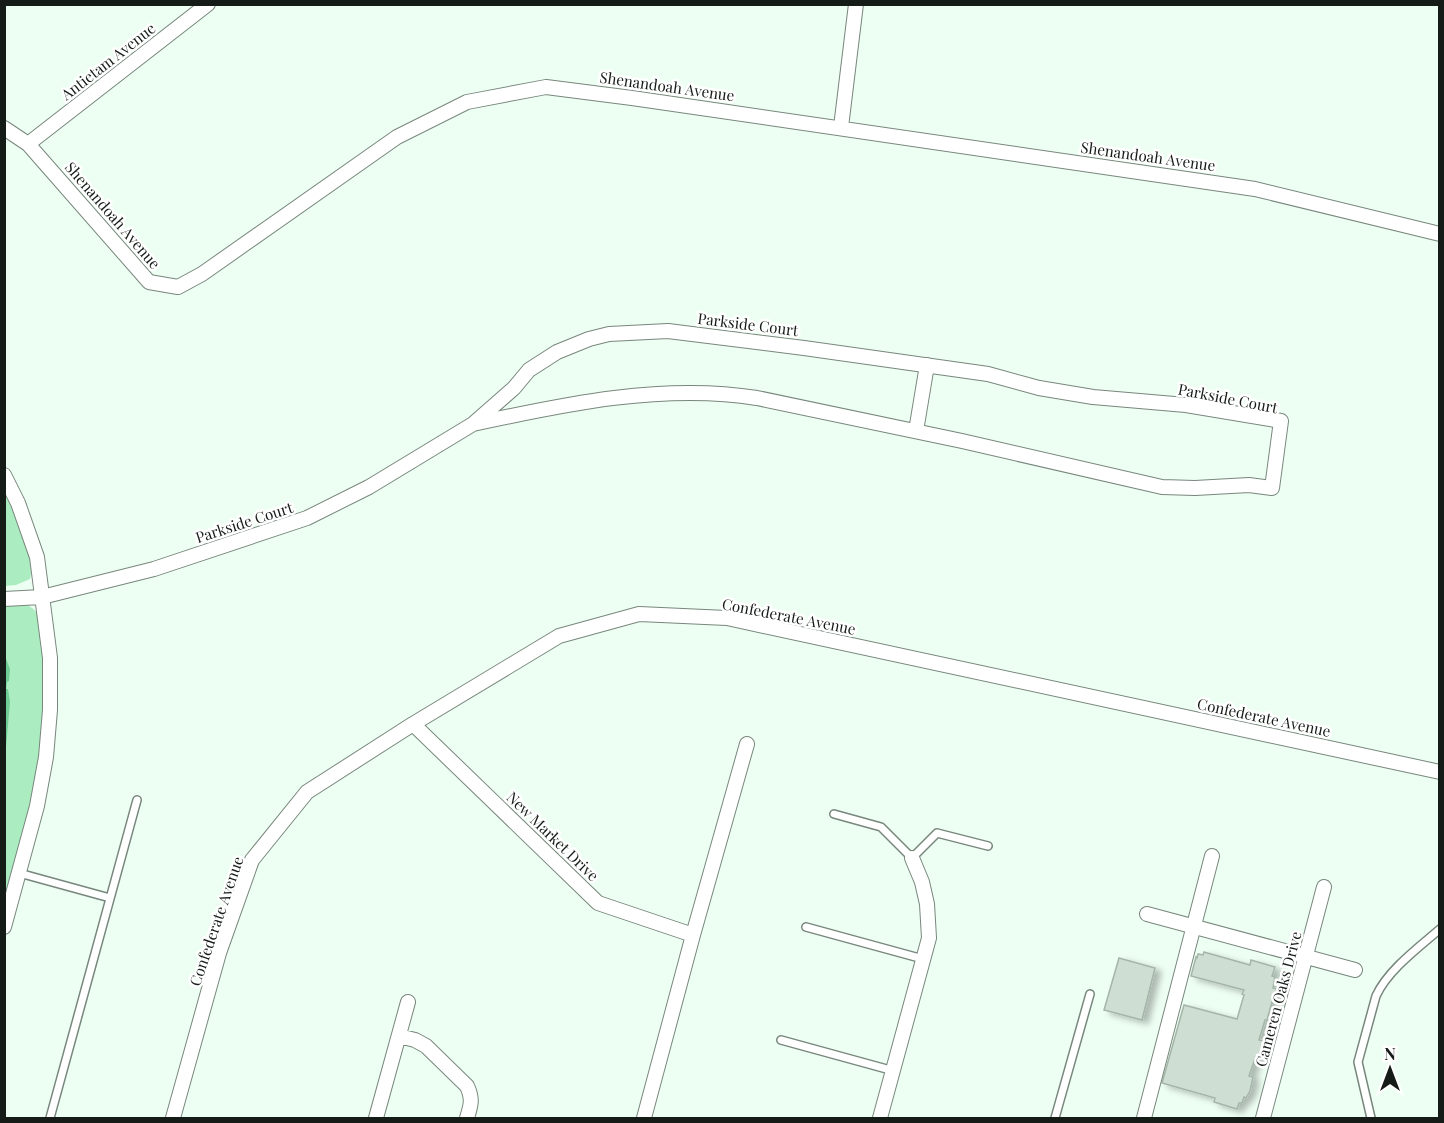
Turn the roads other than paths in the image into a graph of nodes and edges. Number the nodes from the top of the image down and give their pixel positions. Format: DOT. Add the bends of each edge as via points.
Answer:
graph roads {
  1 [pos="208,4"];
  2 [pos="856,4"];
  3 [pos="4,128"];
  4 [pos="841,128"];
  5 [pos="28,144"];
  6 [pos="1440,234"];
  7 [pos="927,365"];
  8 [pos="473,424"];
  9 [pos="916,431"];
  10 [pos="4,474"];
  11 [pos="42,597"];
  12 [pos="4,599"];
  13 [pos="412,724"];
  14 [pos="747,744"];
  15 [pos="1440,772"];
  16 [pos="137,800"];
  17 [pos="834,814"];
  18 [pos="988,846"];
  19 [pos="1212,856"];
  20 [pos="912,858"];
  21 [pos="19,873"];
  22 [pos="1324,887"];
  23 [pos="110,898"];
  24 [pos="1147,914"];
  25 [pos="1194,926"];
  26 [pos="4,927"];
  27 [pos="806,927"];
  28 [pos="1440,929"];
  29 [pos="693,935"];
  30 [pos="1306,957"];
  31 [pos="923,959"];
  32 [pos="1355,970"];
  33 [pos="1090,994"];
  34 [pos="408,1002"];
  35 [pos="399,1036"];
  36 [pos="781,1040"];
  37 [pos="894,1071"];
  38 [pos="50,1119"];
  39 [pos="173,1119"];
  40 [pos="376,1119"];
  41 [pos="467,1119"];
  42 [pos="644,1119"];
  43 [pos="880,1119"];
  44 [pos="1055,1119"];
  45 [pos="1144,1119"];
  46 [pos="1263,1119"];
  47 [pos="1371,1119"];
  1 -- 5 [label="street, Antietam Avenue"];
  2 -- 4 [label="street"];
  3 -- 5 [label="street, Shenandoah Avenue"];
  4 -- 5 [label="street, Shenandoah Avenue" via="546,87 468,102 397,136 202,274 178,286 149,282"];
  4 -- 6 [label="street, Shenandoah Avenue" via="1256,189"];
  7 -- 8 [label="street, Parkside Court" via="668,331 609,334 557,352 529,370"];
  7 -- 9 [label="street"];
  7 -- 9 [label="street, Parkside Court" via="1093,397 1186,405 1281,421 1272,488 1249,484 1161,487"];
  8 -- 9 [label="street, Parkside Court" via="601,400 700,392 757,398"];
  8 -- 11 [label="street, Parkside Court" via="369,487 307,518 154,569"];
  10 -- 11 [label="street" via="37,557"];
  11 -- 12 [label="street, Parkside Court"];
  11 -- 21 [label="street" via="50,658 50,710 37,806"];
  13 -- 15 [label="street, Confederate Avenue" via="560,636 639,614 727,618"];
  13 -- 29 [label="street, New Market Drive" via="598,903"];
  13 -- 39 [label="street, Confederate Avenue" via="307,792 252,860 219,952"];
  14 -- 29 [label="street"];
  16 -- 23 [label="lane"];
  17 -- 20 [label="lane" via="881,827"];
  18 -- 20 [label="lane" via="937,833"];
  19 -- 25 [label="street"];
  20 -- 31 [label="street" via="927,904 929,939"];
  21 -- 23 [label="lane"];
  21 -- 26 [label="street"];
  22 -- 30 [label="street, Cameren Oaks Drive"];
  23 -- 38 [label="lane"];
  24 -- 25 [label="street"];
  25 -- 30 [label="street"];
  25 -- 45 [label="street"];
  27 -- 31 [label="lane"];
  28 -- 47 [label="lane" via="1389,975 1376,996 1358,1062"];
  29 -- 42 [label="street"];
  30 -- 32 [label="street"];
  30 -- 46 [label="street, Cameren Oaks Drive"];
  31 -- 37 [label="street"];
  33 -- 44 [label="lane"];
  34 -- 35 [label="street"];
  35 -- 40 [label="street"];
  35 -- 41 [label="street" via="426,1046 467,1086 472,1103"];
  36 -- 37 [label="lane"];
  37 -- 43 [label="street"];
}
